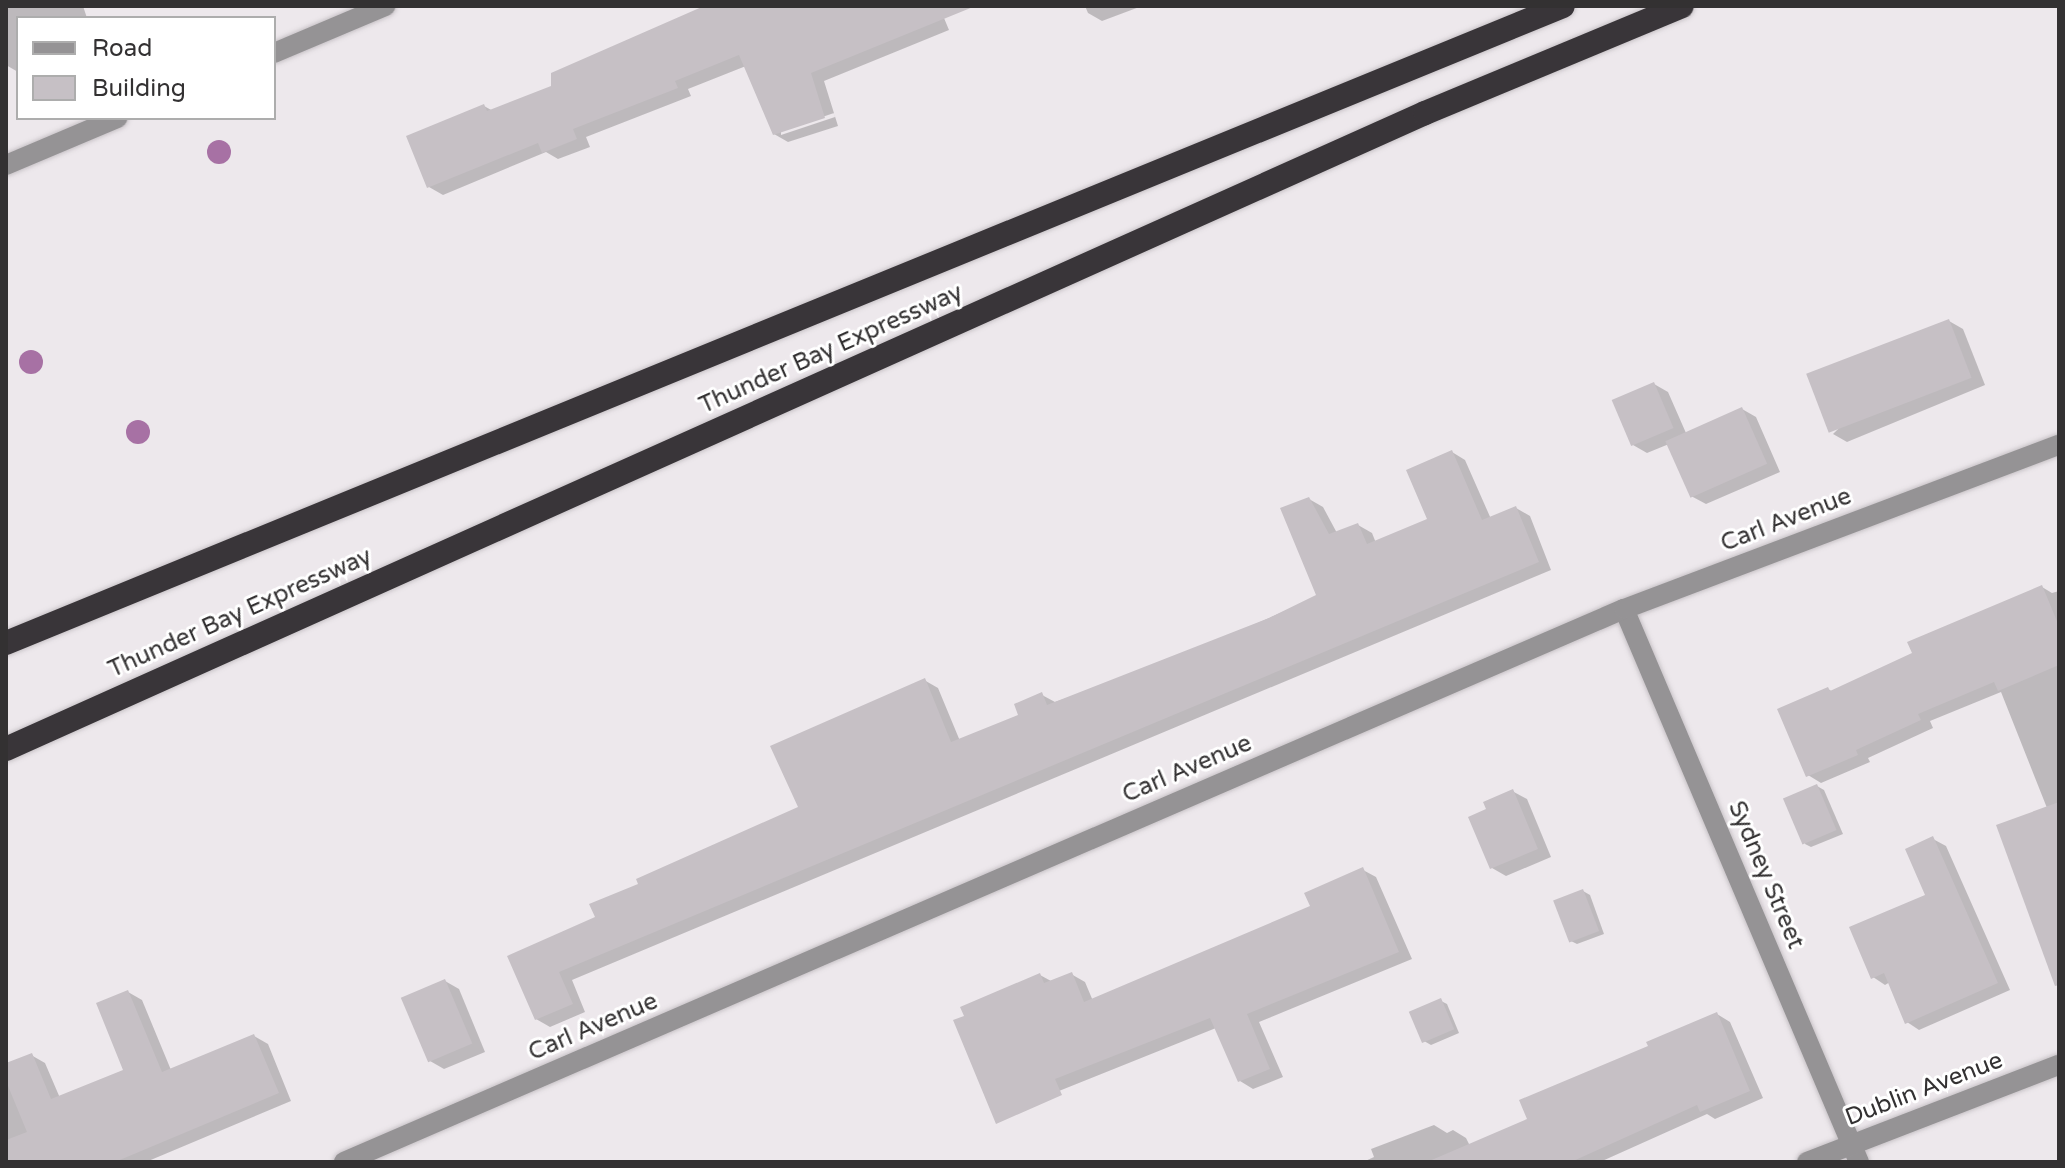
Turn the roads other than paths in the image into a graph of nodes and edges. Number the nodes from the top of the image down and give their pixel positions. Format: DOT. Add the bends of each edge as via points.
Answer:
graph roads {
  1 [pos="385,6"];
  2 [pos="1563,6"];
  3 [pos="1682,6"];
  4 [pos="276,52"];
  5 [pos="112,120"];
  6 [pos="6,165"];
  7 [pos="2059,445"];
  8 [pos="1624,609"];
  9 [pos="6,643"];
  10 [pos="6,749"];
  11 [pos="2059,1065"];
  12 [pos="1855,1153"];
  13 [pos="385,1154"];
  14 [pos="344,1162"];
  15 [pos="1807,1162"];
  1 -- 4 [label="street"];
  2 -- 9 [label="highway, Thunder Bay Expressway"];
  3 -- 10 [label="highway, Thunder Bay Expressway" via="1425,113"];
  5 -- 6 [label="street"];
  7 -- 8 [label="street, Carl Avenue"];
  8 -- 12 [label="street, Sydney Street"];
  8 -- 13 [label="street, Carl Avenue"];
  11 -- 12 [label="street, Dublin Avenue"];
  12 -- 15 [label="street, Dublin Avenue"];
  13 -- 14 [label="street, Carl Avenue"];
}
